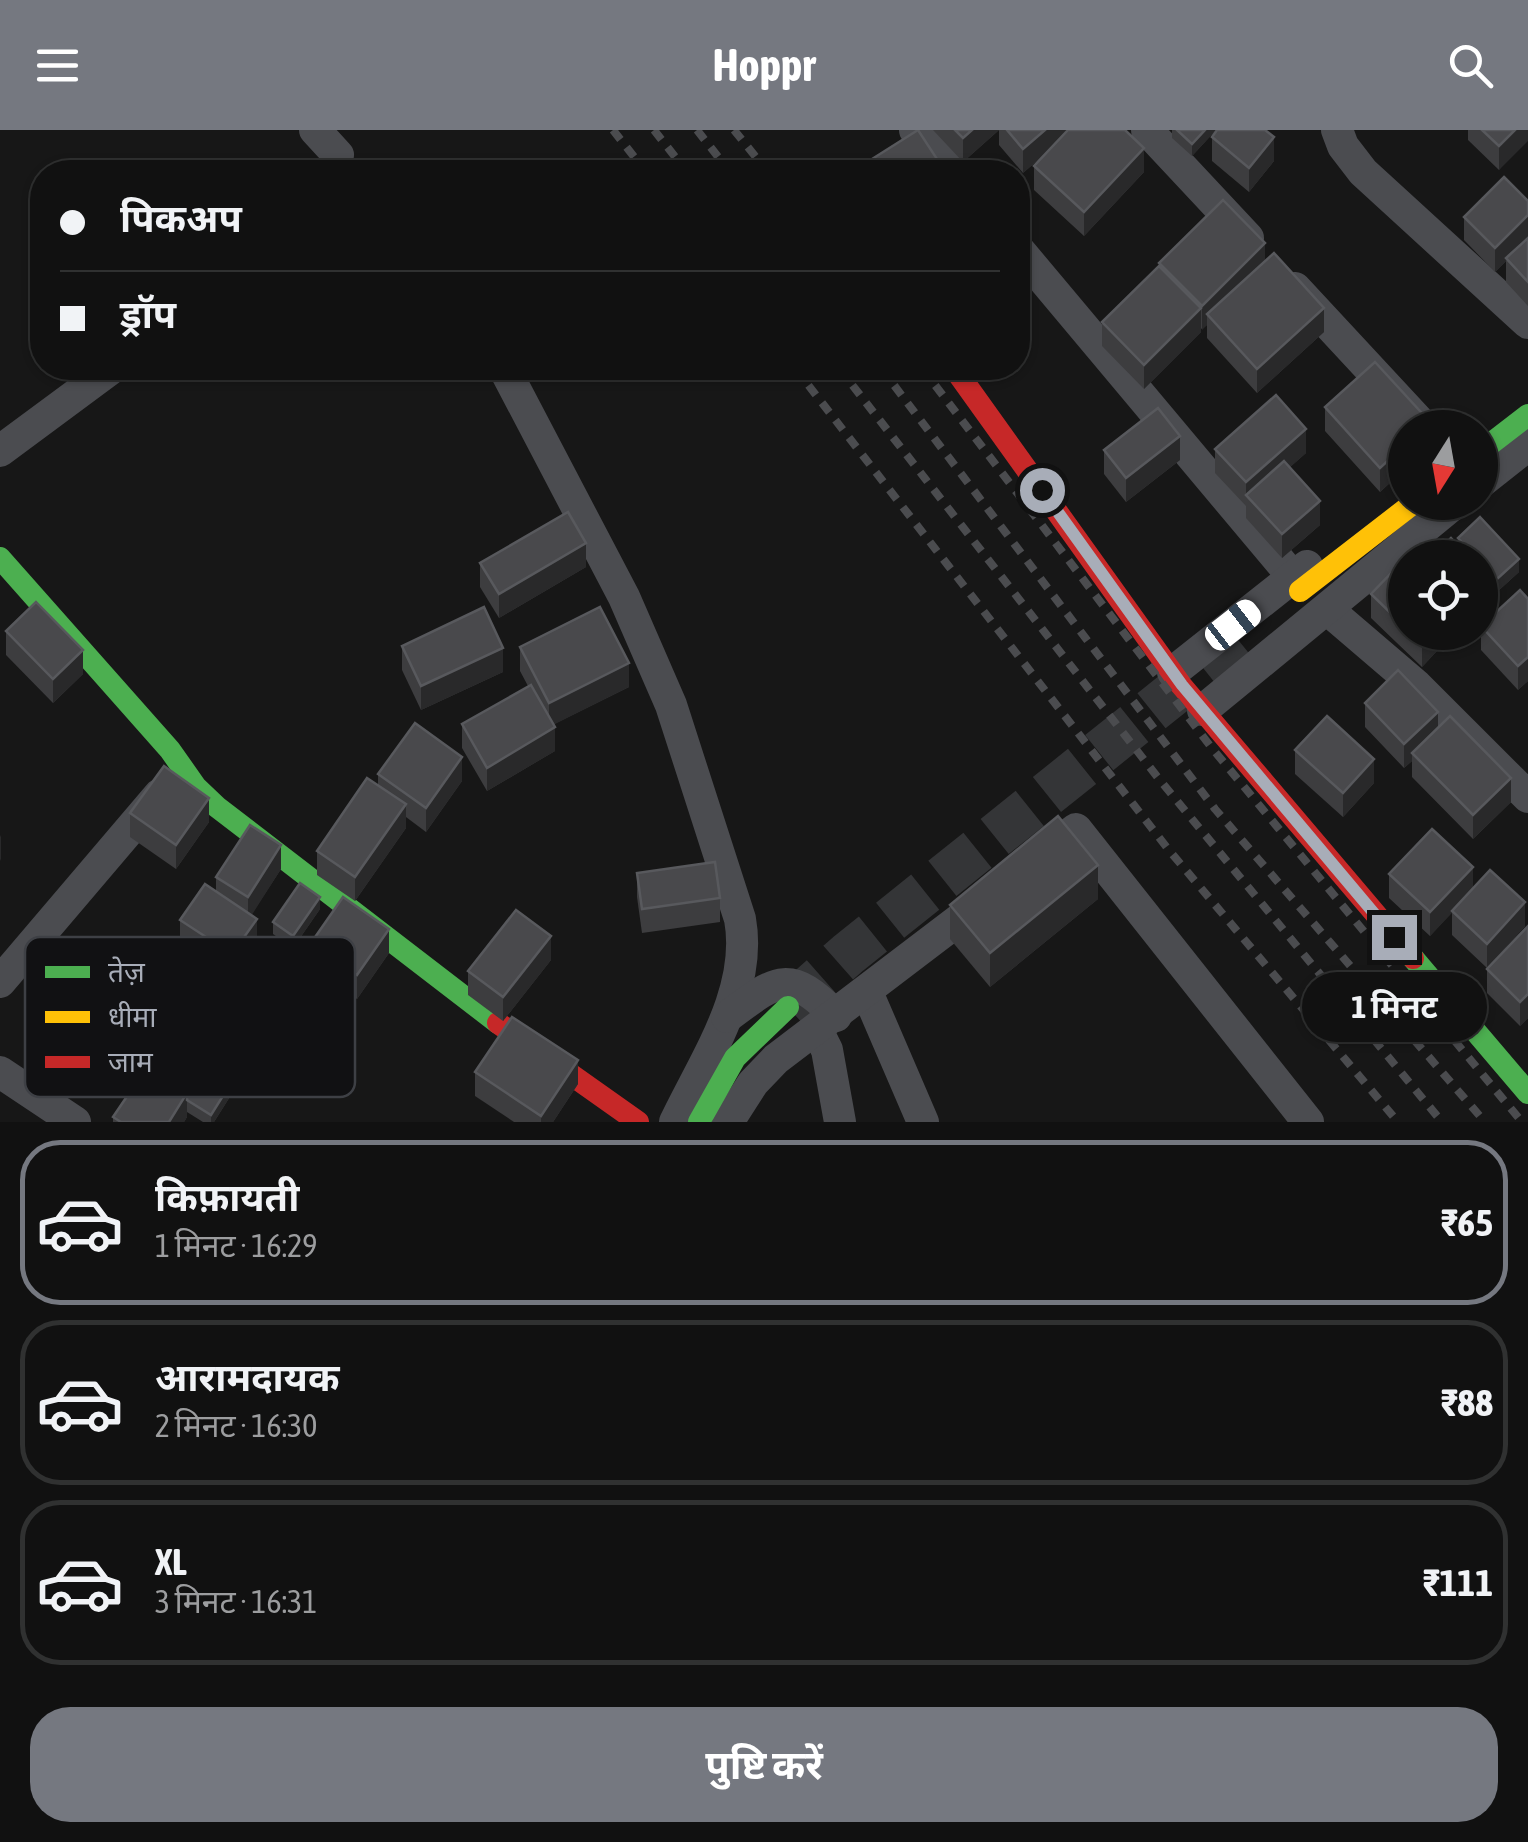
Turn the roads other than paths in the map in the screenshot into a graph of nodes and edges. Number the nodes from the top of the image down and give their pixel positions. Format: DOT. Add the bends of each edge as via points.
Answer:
graph roads {
  1 [pos="316,130"];
  2 [pos="915,130"];
  3 [pos="1147,130"];
  4 [pos="1337,130"];
  5 [pos="337,160"];
  6 [pos="941,160"];
  7 [pos="1030,263"];
  8 [pos="1528,323"];
  9 [pos="96,380"];
  10 [pos="510,380"];
  11 [pos="963,380"];
  12 [pos="1528,396"];
  13 [pos="1409,410"];
  14 [pos="1528,415"];
  15 [pos="1498,418"];
  16 [pos="1498,438"];
  17 [pos="1526,450"];
  18 [pos="0,451"];
  19 [pos="1498,471"];
  20 [pos="1388,507"];
  21 [pos="1394,520"];
  22 [pos="1427,520"];
  23 [pos="0,558"];
  24 [pos="11,593"];
  25 [pos="1307,593"];
  26 [pos="1173,672"];
  27 [pos="1203,710"];
  28 [pos="182,769"];
  29 [pos="1528,798"];
  30 [pos="38,937"];
  31 [pos="25,953"];
  32 [pos="0,982"];
  33 [pos="868,992"];
  34 [pos="788,1007"];
  35 [pos="726,1017"];
  36 [pos="826,1023"];
  37 [pos="0,1072"];
  38 [pos="25,1089"];
  39 [pos="1528,1093"];
  40 [pos="38,1097"];
  41 [pos="75,1122"];
  42 [pos="638,1122"];
  43 [pos="675,1122"];
  44 [pos="699,1122"];
  45 [pos="728,1122"];
  46 [pos="840,1122"];
  47 [pos="922,1122"];
  48 [pos="1308,1122"];
  1 -- 5 [label="street"];
  2 -- 6 [label="street"];
  3 -- 13 [label="street"];
  4 -- 8 [label="street" via="1363,172"];
  7 -- 25 [label="street"];
  9 -- 18 [label="street"];
  10 -- 35 [label="street" via="624,597 671,705 740,919 742,966"];
  11 -- 26 [label="street"];
  12 -- 15 [label="street"];
  14 -- 16 [label="street"];
  17 -- 19 [label="street"];
  20 -- 25 [label="street"];
  21 -- 25 [label="street"];
  22 -- 25 [label="street"];
  23 -- 24 [label="street"];
  24 -- 28 [label="street"];
  25 -- 26 [label="street"];
  25 -- 27 [label="street"];
  25 -- 29 [label="street" via="1417,686"];
  26 -- 27 [label="street"];
  27 -- 39 [label="street"];
  28 -- 30 [label="street"];
  28 -- 42 [label="street" via="250,835"];
  31 -- 32 [label="street"];
  33 -- 36 [label="street"];
  33 -- 47 [label="street"];
  33 -- 48 [label="street" via="1076,829"];
  34 -- 44 [label="street" via="731,1060"];
  35 -- 36 [label="street" via="760,992 796,984"];
  35 -- 43 [label="street"];
  36 -- 45 [label="street" via="764,1071"];
  36 -- 46 [label="street"];
  37 -- 38 [label="street"];
  40 -- 41 [label="street"];
}
